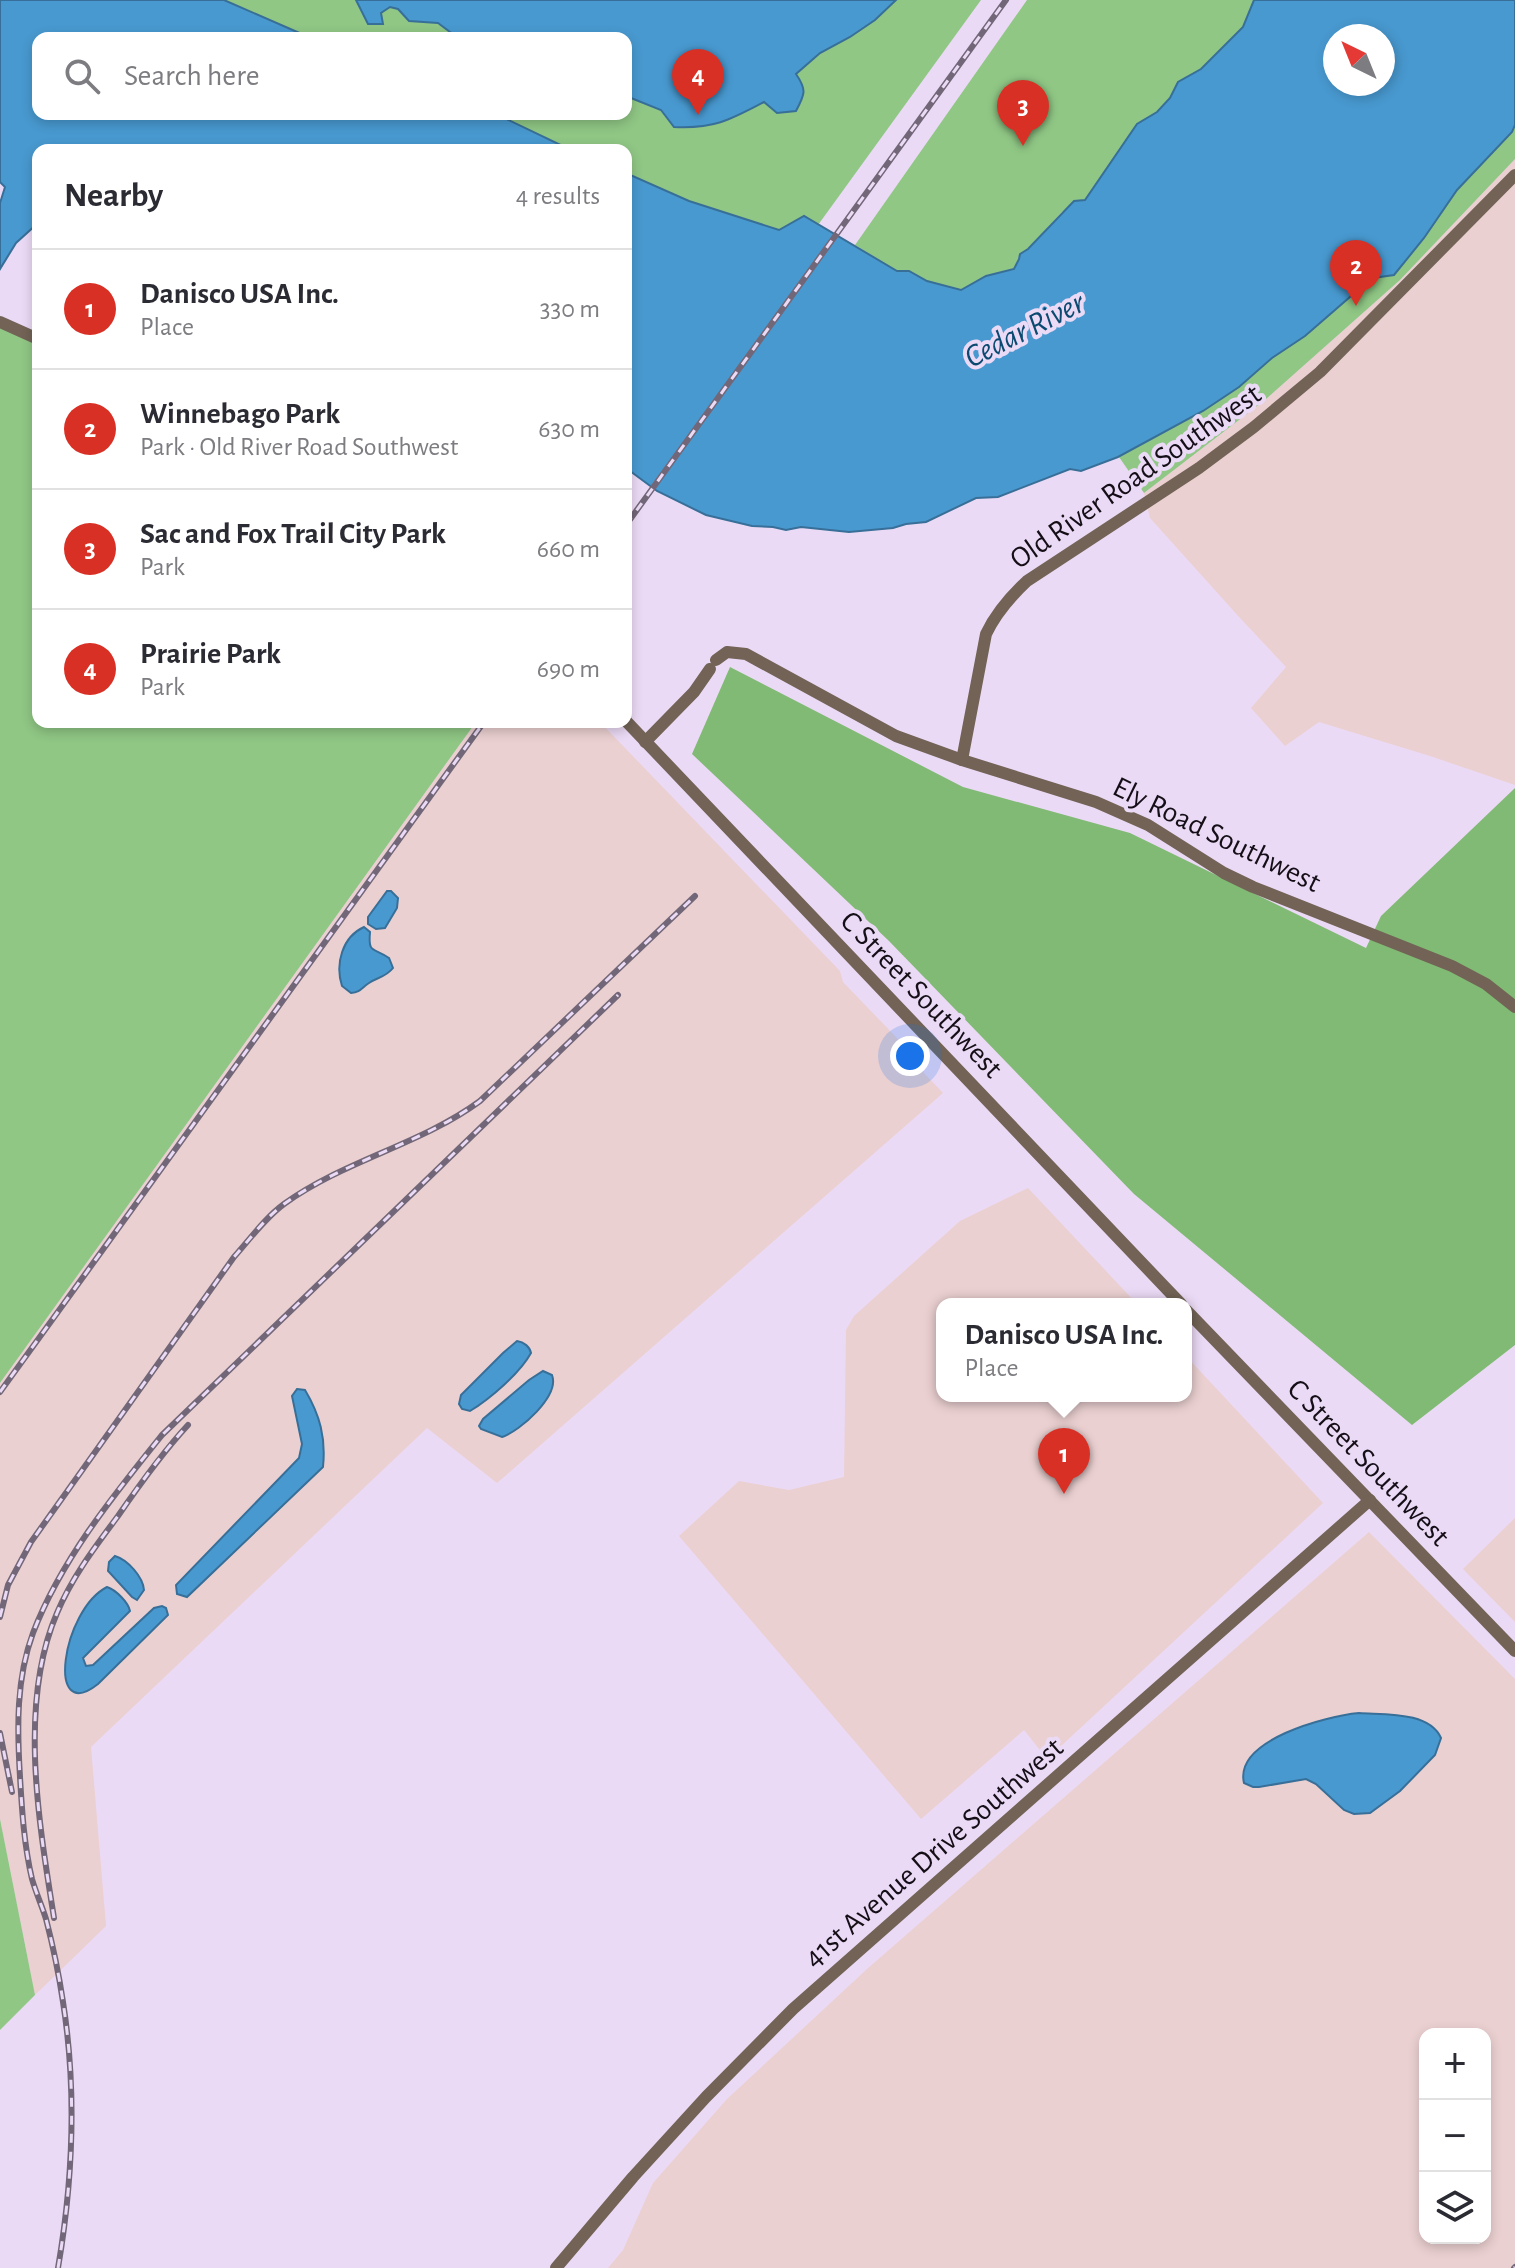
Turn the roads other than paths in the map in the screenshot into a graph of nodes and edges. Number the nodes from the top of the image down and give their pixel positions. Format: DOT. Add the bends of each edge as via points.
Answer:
graph roads {
  1 [pos="1515,175"];
  2 [pos="0,322"];
  3 [pos="32,336"];
  4 [pos="632,728"];
  5 [pos="645,742"];
  6 [pos="962,760"];
  7 [pos="1515,1007"];
  8 [pos="1175,1298"];
  9 [pos="1192,1316"];
  10 [pos="1370,1500"];
  11 [pos="1515,1651"];
  12 [pos="556,2268"];
  1 -- 6 [label="street, Old River Road Southwest" via="1320,372 1199,468 1027,581 1007,600 986,634"];
  2 -- 3 [label="street"];
  4 -- 5 [label="street, C Street Southwest"];
  5 -- 6 [label="street, Ely Road Southwest" via="727,652 746,654 896,736"];
  5 -- 8 [label="street, C Street Southwest"];
  6 -- 7 [label="street, Ely Road Southwest" via="1096,802 1148,825 1224,873 1452,966"];
  9 -- 10 [label="street, C Street Southwest"];
  10 -- 11 [label="street, C Street Southwest"];
  10 -- 12 [label="street, 41st Avenue Drive Southwest" via="793,2009 706,2097"];
}
